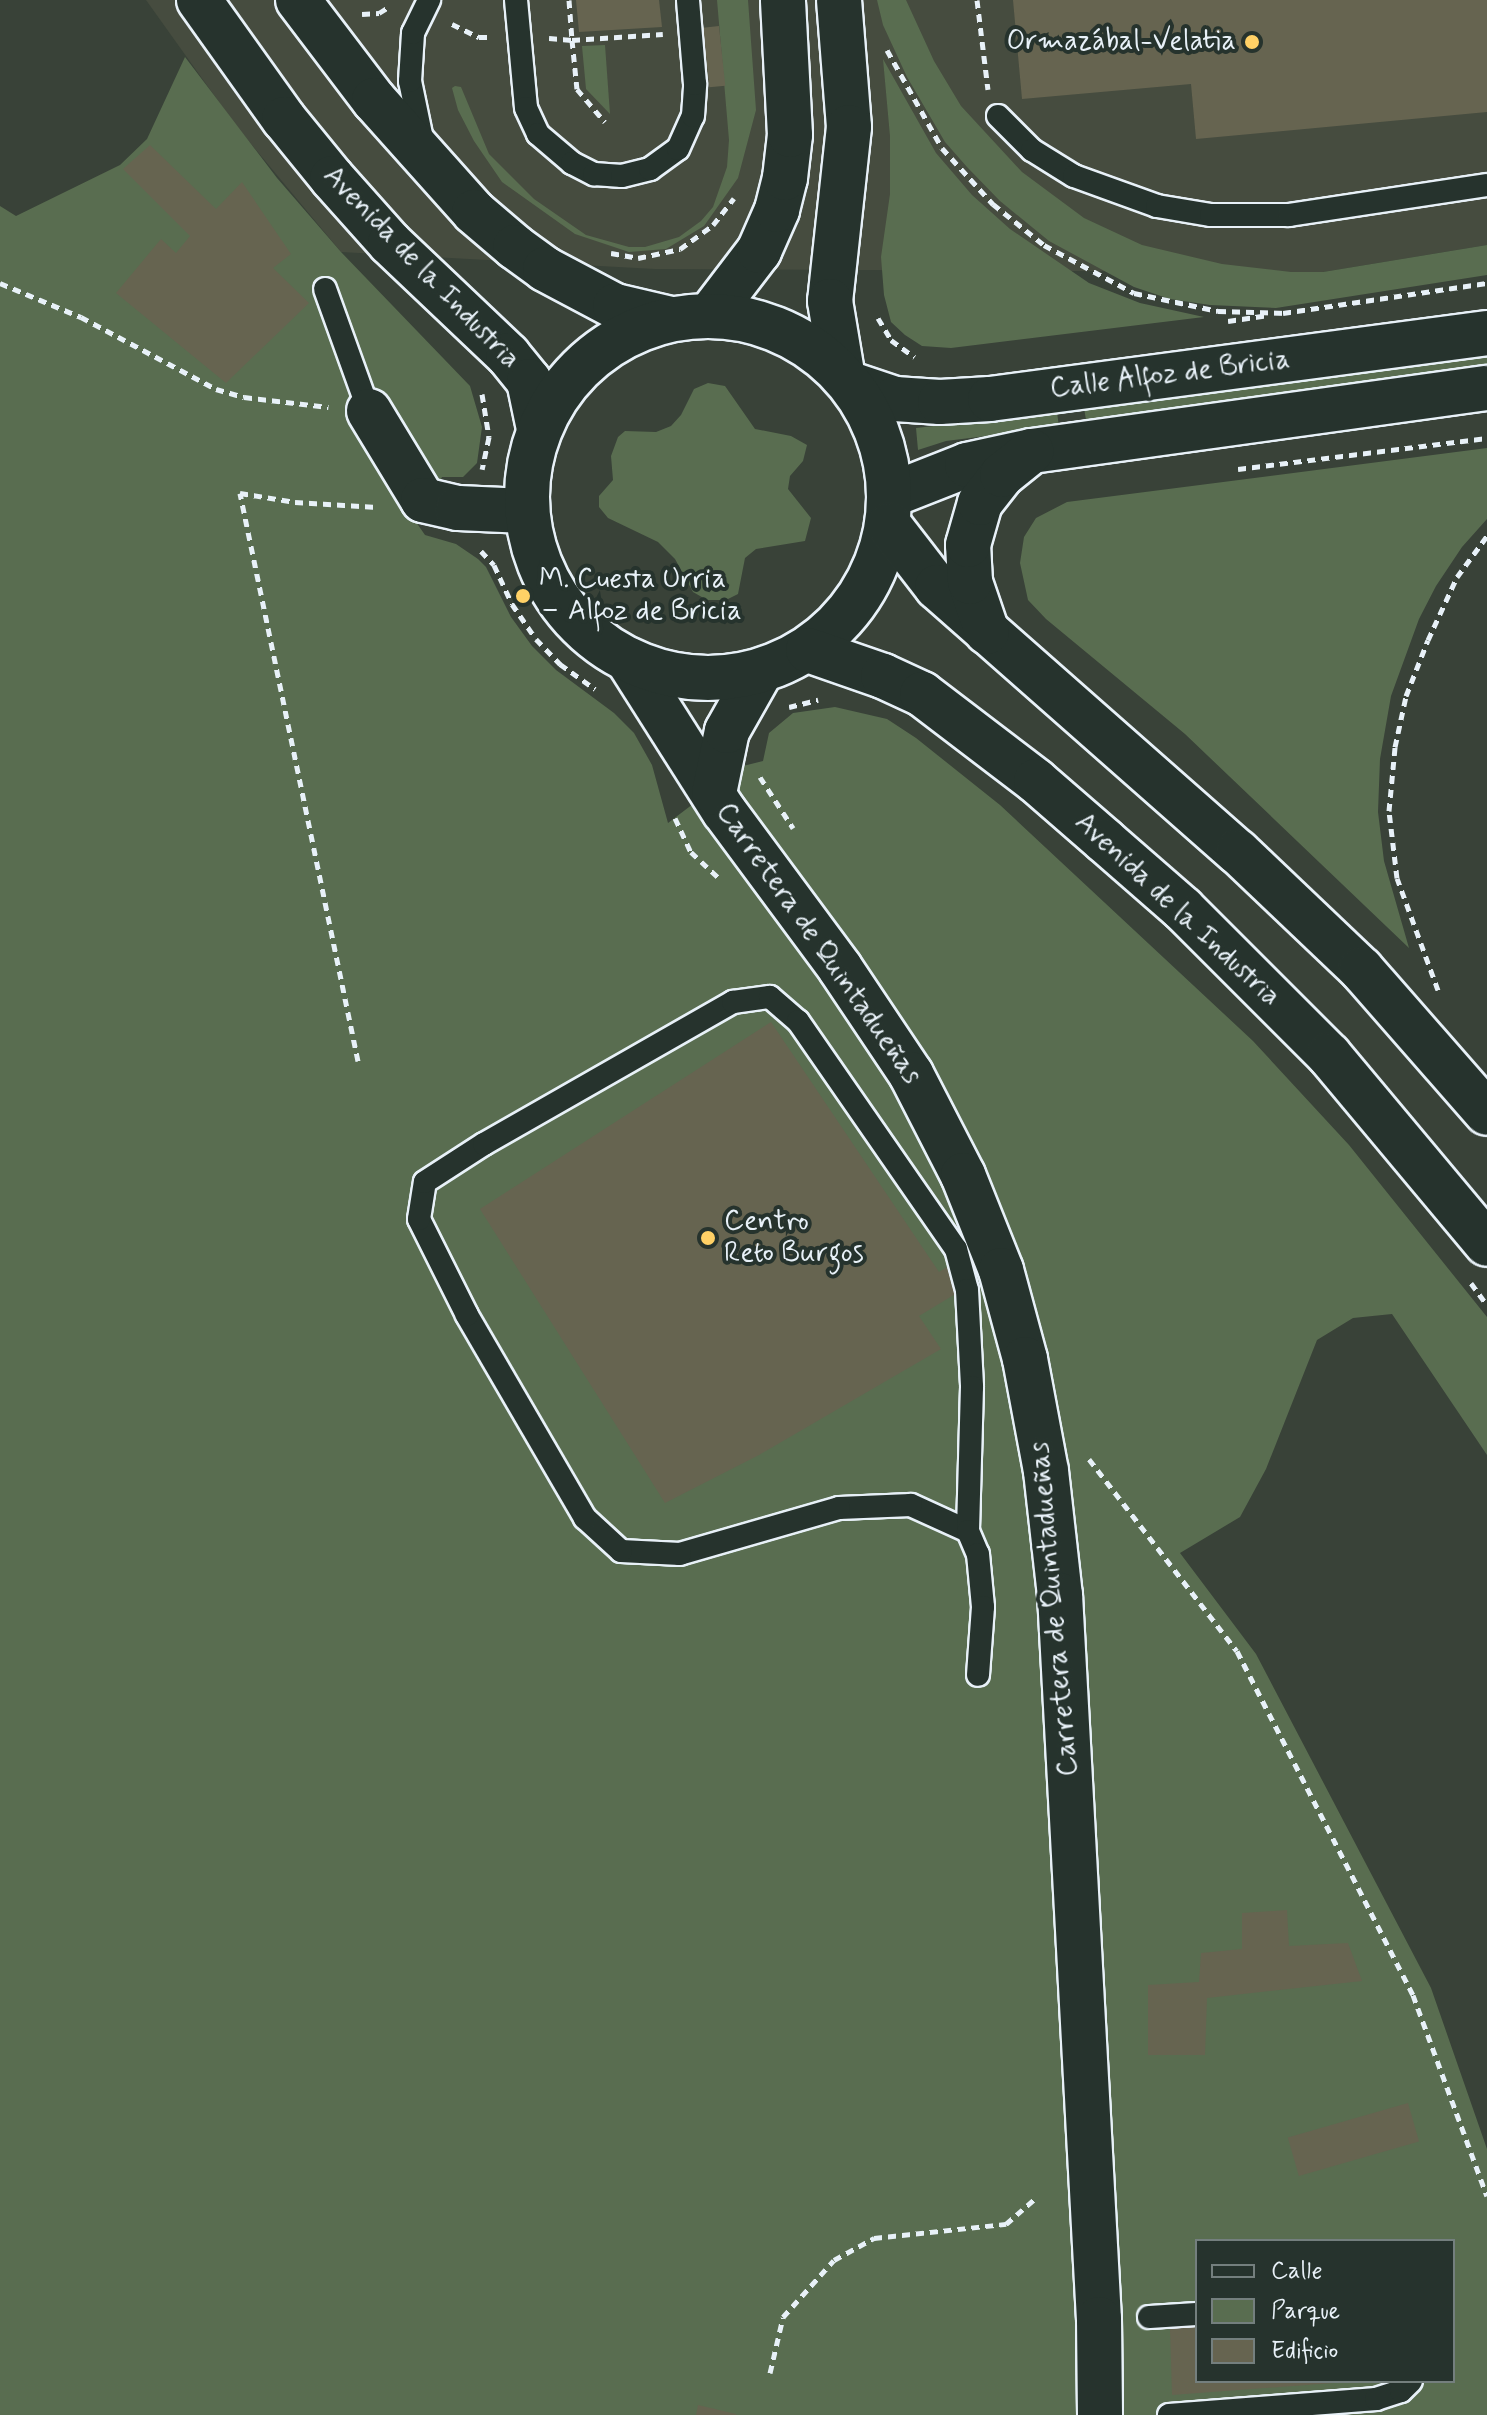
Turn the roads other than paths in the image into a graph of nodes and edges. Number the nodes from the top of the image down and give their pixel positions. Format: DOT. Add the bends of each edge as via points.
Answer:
graph roads {
  1 [pos="199,0"];
  2 [pos="298,0"];
  3 [pos="516,0"];
  4 [pos="688,0"];
  5 [pos="783,0"];
  6 [pos="839,0"];
  7 [pos="426,5"];
  8 [pos="998,116"];
  9 [pos="429,163"];
  10 [pos="1487,185"];
  11 [pos="325,289"];
  12 [pos="690,317"];
  13 [pos="1487,333"];
  14 [pos="848,379"];
  15 [pos="1487,388"];
  16 [pos="369,411"];
  17 [pos="539,429"];
  18 [pos="1032,451"];
  19 [pos="890,510"];
  20 [pos="526,511"];
  21 [pos="988,634"];
  22 [pos="808,650"];
  23 [pos="628,660"];
  24 [pos="761,671"];
  25 [pos="714,793"];
  26 [pos="1487,1113"];
  27 [pos="1487,1244"];
  28 [pos="968,1531"];
  29 [pos="978,1675"];
  30 [pos="1195,2314"];
  31 [pos="1149,2317"];
  32 [pos="1098,2335"];
  33 [pos="1409,2383"];
  34 [pos="1313,2410"];
  35 [pos="1074,2415"];
  36 [pos="1100,2415"];
  37 [pos="1169,2415"];
  1 -- 17 [label="street, Avenida de la Industria" via="332,178 529,381"];
  2 -- 9 [label="street"];
  3 -- 4 [label="lane" via="526,108 538,134 572,163 594,174 622,176 650,169 678,149 693,116"];
  5 -- 12 [label="street" via="790,135 777,210 759,251"];
  6 -- 14 [label="street" via="849,127 830,301"];
  7 -- 9 [label="lane" via="413,33 410,81"];
  8 -- 10 [label="lane" via="1032,150 1074,176 1157,206 1211,215 1289,215"];
  9 -- 12 [label="street" via="474,212 545,269 615,306"];
  11 -- 16 [label="lane"];
  12 -- 14 [label="street" via="754,321 794,336"];
  12 -- 17 [label="street" via="629,333 591,358 561,390"];
  13 -- 14 [label="street, Calle Alfoz de Bricia" via="990,399 895,399"];
  14 -- 19 [label="street" via="881,437"];
  15 -- 18 [label="street, Calle Alfoz de Bricia"];
  16 -- 20 [label="street" via="423,500 458,508"];
  17 -- 20 [label="street" via="526,483"];
  18 -- 19 [label="street, Calle Alfoz de Bricia" via="967,465"];
  18 -- 21 [label="street" via="1002,475 980,503 968,545 970,582"];
  19 -- 21 [label="street" via="930,579"];
  19 -- 22 [label="street" via="879,562 862,596"];
  20 -- 23 [label="street" via="539,565 560,604 591,636"];
  21 -- 26 [label="street" via="1238,852 1361,969"];
  22 -- 24 [label="street"];
  22 -- 27 [label="street, Avenida de la Industria" via="883,676 940,706 1127,860 1329,1055"];
  23 -- 24 [label="street" via="671,675 716,679"];
  23 -- 25 [label="street, Carretera de Quintadueñas"];
  24 -- 25 [label="street, Carretera de Quintadueñas" via="727,731"];
  25 -- 32 [label="street, Carretera de Quintadueñas" via="911,1074 974,1202 1001,1270 1025,1359 1046,1471 1060,1595"];
  28 -- 28 [label="lane" via="911,1505 839,1508 680,1554 621,1551 585,1518 467,1315 419,1219 425,1182 733,1002 770,997 798,1021 956,1249 967,1290 972,1387"];
  28 -- 29 [label="lane" via="982,1580"];
  30 -- 31 [label="lane"];
  32 -- 35 [label="street"];
  32 -- 36 [label="street, Carretera de Quintadueñas"];
  33 -- 34 [label="lane" via="1376,2399"];
  34 -- 37 [label="lane"];
}
